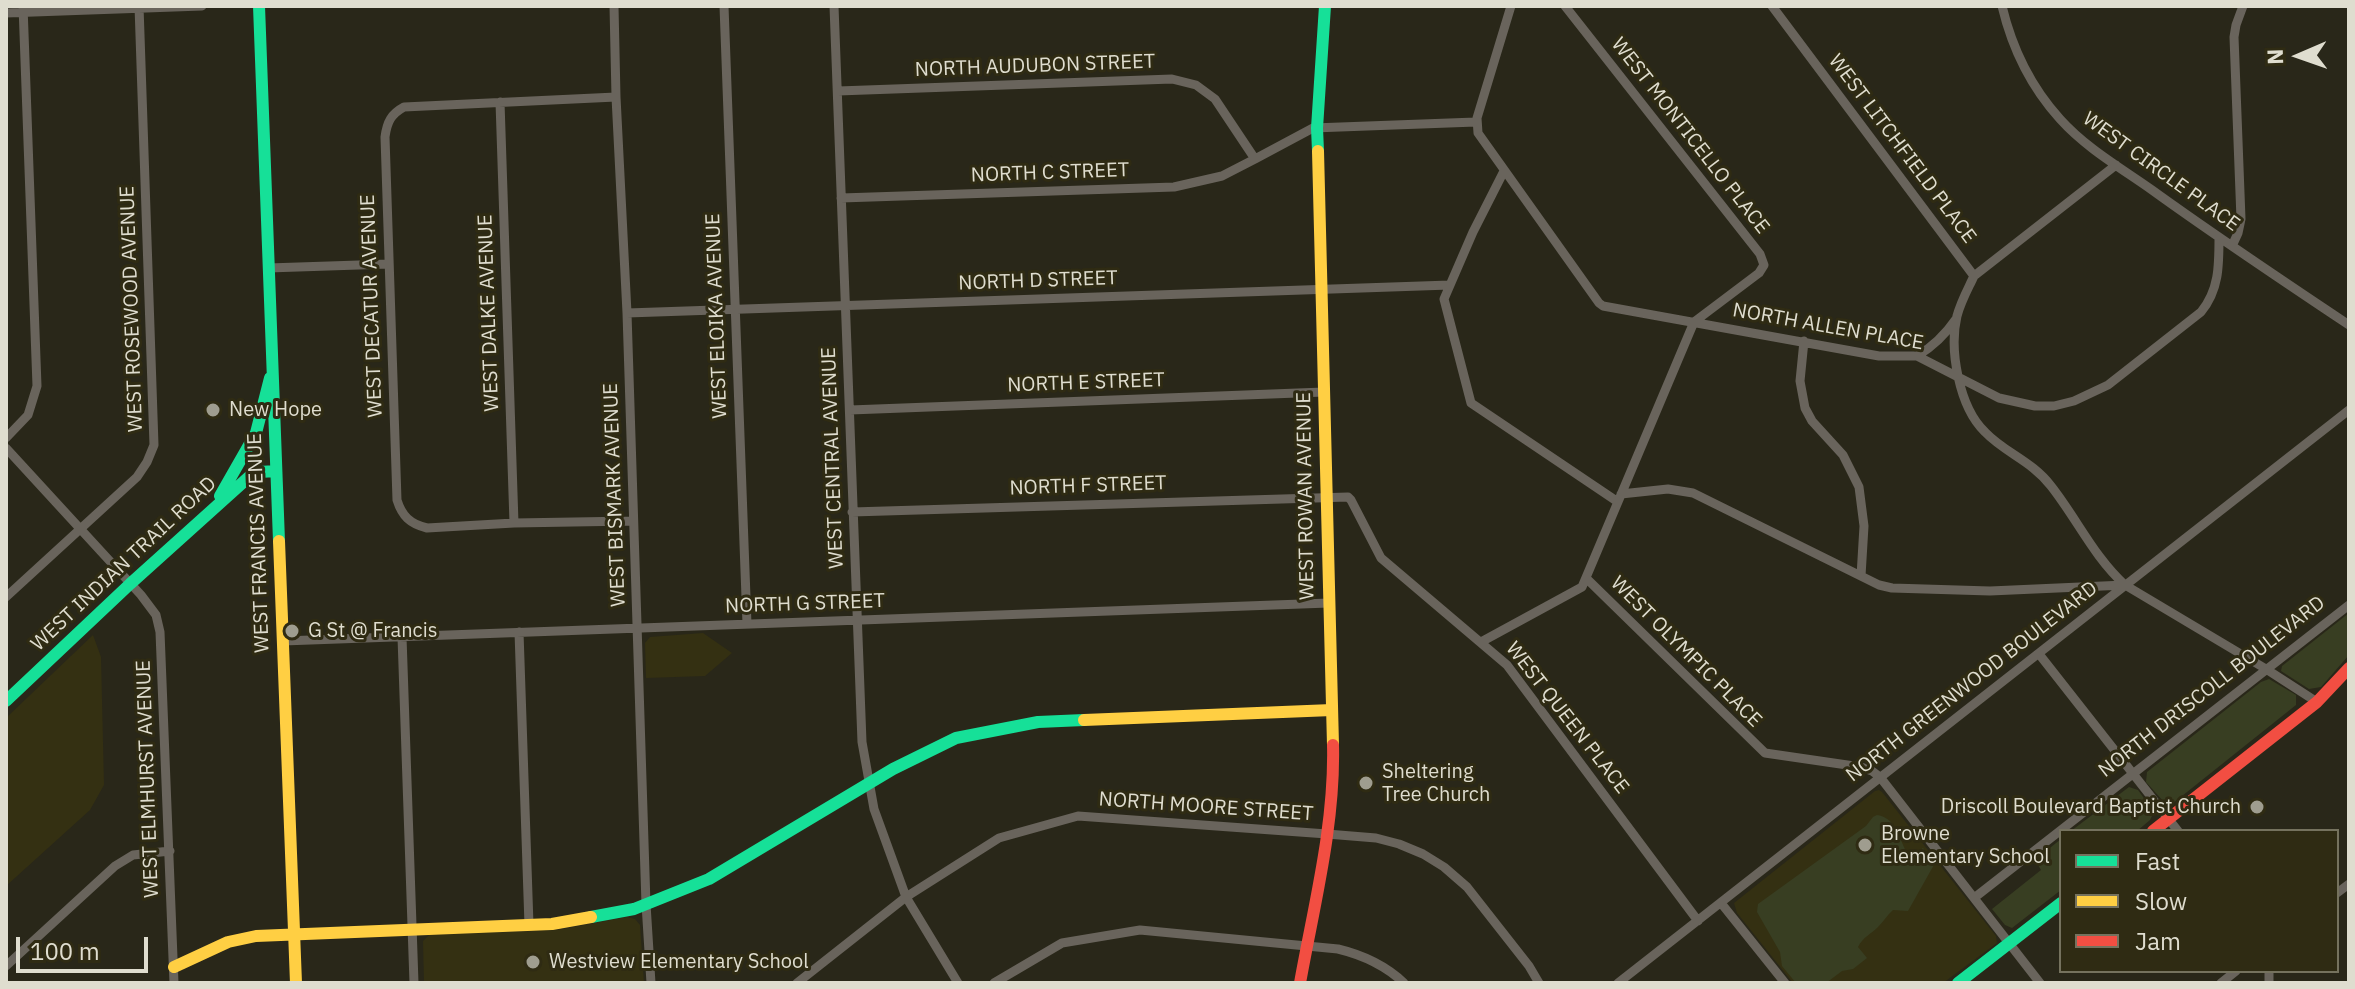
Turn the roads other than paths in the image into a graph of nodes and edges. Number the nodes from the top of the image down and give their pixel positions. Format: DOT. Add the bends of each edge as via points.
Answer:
graph roads {
  1 [pos="202,6"];
  2 [pos="259,6"];
  3 [pos="614,6"];
  4 [pos="724,6"];
  5 [pos="834,6"];
  6 [pos="1325,6"];
  7 [pos="1511,6"];
  8 [pos="1565,6"];
  9 [pos="1772,6"];
  10 [pos="2002,6"];
  11 [pos="2243,6"];
  12 [pos="139,7"];
  13 [pos="23,9"];
  14 [pos="6,13"];
  15 [pos="838,91"];
  16 [pos="616,97"];
  17 [pos="500,102"];
  18 [pos="1476,124"];
  19 [pos="1317,128"];
  20 [pos="1255,159"];
  21 [pos="2116,165"];
  22 [pos="1504,171"];
  23 [pos="841,198"];
  24 [pos="2219,238"];
  25 [pos="2232,246"];
  26 [pos="389,264"];
  27 [pos="268,268"];
  28 [pos="1974,276"];
  29 [pos="1450,285"];
  30 [pos="1321,290"];
  31 [pos="846,305"];
  32 [pos="735,309"];
  33 [pos="627,313"];
  34 [pos="1956,319"];
  35 [pos="1694,322"];
  36 [pos="2349,325"];
  37 [pos="1804,341"];
  38 [pos="1917,356"];
  39 [pos="273,367"];
  40 [pos="1959,378"];
  41 [pos="1324,392"];
  42 [pos="850,410"];
  43 [pos="2349,410"];
  44 [pos="6,438"];
  45 [pos="6,448"];
  46 [pos="276,471"];
  47 [pos="1326,497"];
  48 [pos="1619,498"];
  49 [pos="212,509"];
  50 [pos="852,512"];
  51 [pos="633,521"];
  52 [pos="514,523"];
  53 [pos="79,529"];
  54 [pos="1861,576"];
  55 [pos="1586,578"];
  56 [pos="130,584"];
  57 [pos="2125,585"];
  58 [pos="6,597"];
  59 [pos="1329,603"];
  60 [pos="2349,605"];
  61 [pos="856,619"];
  62 [pos="747,624"];
  63 [pos="637,628"];
  64 [pos="519,632"];
  65 [pos="402,637"];
  66 [pos="283,641"];
  67 [pos="1481,642"];
  68 [pos="2039,654"];
  69 [pos="2349,668"];
  70 [pos="2266,669"];
  71 [pos="6,701"];
  72 [pos="2317,702"];
  73 [pos="1332,710"];
  74 [pos="2133,775"];
  75 [pos="1880,777"];
  76 [pos="869,785"];
  77 [pos="2168,819"];
  78 [pos="2063,829"];
  79 [pos="2156,829"];
  80 [pos="2176,829"];
  81 [pos="2059,832"];
  82 [pos="1327,834"];
  83 [pos="170,851"];
  84 [pos="906,897"];
  85 [pos="1974,898"];
  86 [pos="1721,903"];
  87 [pos="646,904"];
  88 [pos="2059,905"];
  89 [pos="1698,921"];
  90 [pos="529,925"];
  91 [pos="412,928"];
  92 [pos="294,933"];
  93 [pos="2009,943"];
  94 [pos="1306,946"];
  95 [pos="6,966"];
  96 [pos="174,967"];
  97 [pos="174,983"];
  98 [pos="296,983"];
  99 [pos="414,983"];
  100 [pos="651,983"];
  101 [pos="797,983"];
  102 [pos="958,983"];
  103 [pos="994,983"];
  104 [pos="1300,983"];
  105 [pos="1404,983"];
  106 [pos="1539,983"];
  107 [pos="1618,983"];
  108 [pos="1785,983"];
  109 [pos="1958,983"];
  110 [pos="2040,983"];
  1 -- 12 [label="street"];
  2 -- 27 [label="street, WEST FRANCIS AVENUE"];
  3 -- 16 [label="street, WEST BISMARK AVENUE"];
  4 -- 32 [label="street, WEST ELOIKA AVENUE"];
  5 -- 15 [label="street, WEST CENTRAL AVENUE"];
  6 -- 19 [label="street, WEST ROWAN AVENUE"];
  7 -- 18 [label="street"];
  8 -- 35 [label="street, WEST MONTICELLO PLACE" via="1763,260 1759,273"];
  9 -- 28 [label="street, WEST LITCHFIELD PLACE"];
  10 -- 21 [label="street, WEST CIRCLE PLACE" via="2025,69 2043,99 2086,144"];
  11 -- 25 [label="street" via="2234,37 2241,219"];
  12 -- 13 [label="street"];
  12 -- 53 [label="street, WEST ROSEWOOD AVENUE" via="154,445 137,477"];
  13 -- 14 [label="street"];
  13 -- 44 [label="street" via="37,386 28,415"];
  15 -- 20 [label="street, NORTH AUDUBON STREET" via="1172,79 1196,85 1215,99"];
  15 -- 23 [label="street, WEST CENTRAL AVENUE"];
  16 -- 17 [label="street"];
  16 -- 33 [label="street, WEST BISMARK AVENUE"];
  17 -- 26 [label="street, WEST DECATUR AVENUE" via="420,105 393,113 385,137"];
  17 -- 52 [label="street, WEST DALKE AVENUE"];
  18 -- 19 [label="street"];
  18 -- 22 [label="street, NORTH ALLEN PLACE"];
  19 -- 20 [label="street"];
  19 -- 30 [label="street, WEST ROWAN AVENUE"];
  20 -- 23 [label="street, NORTH C STREET" via="1222,176 1174,187"];
  21 -- 24 [label="street, WEST CIRCLE PLACE"];
  21 -- 28 [label="street"];
  22 -- 29 [label="street"];
  22 -- 35 [label="street, NORTH ALLEN PLACE" via="1599,303"];
  23 -- 31 [label="street, WEST CENTRAL AVENUE"];
  24 -- 25 [label="street, WEST CIRCLE PLACE"];
  24 -- 40 [label="street, NORTH ALLEN PLACE" via="2218,274 2209,302 2108,385 2074,401 2035,406 1999,398"];
  25 -- 36 [label="street, WEST CIRCLE PLACE"];
  26 -- 27 [label="street"];
  26 -- 52 [label="street, WEST DECATUR AVENUE" via="400,511 427,528"];
  27 -- 39 [label="street, WEST FRANCIS AVENUE"];
  28 -- 34 [label="street"];
  29 -- 30 [label="street, NORTH D STREET"];
  29 -- 48 [label="street" via="1444,302 1472,406"];
  30 -- 31 [label="street, NORTH D STREET"];
  30 -- 41 [label="street, WEST ROWAN AVENUE"];
  31 -- 32 [label="street, NORTH D STREET"];
  31 -- 42 [label="street, WEST CENTRAL AVENUE"];
  32 -- 33 [label="street, NORTH D STREET"];
  32 -- 62 [label="street, WEST ELOIKA AVENUE"];
  33 -- 51 [label="street, WEST BISMARK AVENUE"];
  34 -- 38 [label="street"];
  34 -- 40 [label="street"];
  35 -- 37 [label="street, NORTH ALLEN PLACE"];
  35 -- 48 [label="street, WEST MONTICELLO PLACE"];
  37 -- 38 [label="street, NORTH ALLEN PLACE" via="1879,356"];
  37 -- 54 [label="street" via="1800,381 1805,408 1843,455 1859,487 1864,526"];
  38 -- 40 [label="street, NORTH ALLEN PLACE"];
  39 -- 46 [label="street, WEST FRANCIS AVENUE"];
  39 -- 49 [label="street" via="256,433"];
  40 -- 57 [label="street" via="1972,416 2052,487 2109,571"];
  41 -- 42 [label="street, NORTH E STREET"];
  41 -- 47 [label="street, WEST ROWAN AVENUE"];
  42 -- 50 [label="street, WEST CENTRAL AVENUE"];
  43 -- 57 [label="street, NORTH GREENWOOD BOULEVARD"];
  45 -- 53 [label="street, WEST ELMHURST AVENUE"];
  46 -- 49 [label="street, WEST INDIAN TRAIL ROAD" via="250,476"];
  46 -- 66 [label="street, WEST FRANCIS AVENUE"];
  47 -- 50 [label="street, NORTH F STREET"];
  47 -- 59 [label="street, WEST ROWAN AVENUE"];
  47 -- 67 [label="street, WEST QUEEN PLACE" via="1351,500 1381,558"];
  48 -- 54 [label="street" via="1668,489 1693,493"];
  48 -- 55 [label="street, WEST MONTICELLO PLACE"];
  49 -- 56 [label="street, WEST INDIAN TRAIL ROAD"];
  50 -- 61 [label="street, WEST CENTRAL AVENUE"];
  51 -- 52 [label="street"];
  51 -- 63 [label="street, WEST BISMARK AVENUE"];
  53 -- 56 [label="street, WEST ELMHURST AVENUE"];
  53 -- 58 [label="street, WEST ROSEWOOD AVENUE"];
  54 -- 57 [label="street" via="1879,585 1990,591"];
  55 -- 67 [label="street" via="1579,591"];
  55 -- 75 [label="street, WEST OLYMPIC PLACE" via="1765,753 1861,767"];
  56 -- 71 [label="street, WEST INDIAN TRAIL ROAD"];
  56 -- 83 [label="street, WEST ELMHURST AVENUE" via="156,615 160,632"];
  57 -- 68 [label="street, NORTH GREENWOOD BOULEVARD"];
  57 -- 70 [label="street"];
  59 -- 61 [label="street, NORTH G STREET"];
  59 -- 73 [label="street, WEST ROWAN AVENUE"];
  60 -- 70 [label="street, NORTH DRISCOLL BOULEVARD"];
  61 -- 62 [label="street, NORTH G STREET"];
  61 -- 76 [label="street, WEST CENTRAL AVENUE"];
  62 -- 63 [label="street, NORTH G STREET"];
  63 -- 64 [label="street, NORTH G STREET"];
  63 -- 87 [label="street, WEST BISMARK AVENUE"];
  64 -- 65 [label="street, NORTH G STREET"];
  64 -- 90 [label="street"];
  65 -- 66 [label="street, NORTH G STREET"];
  65 -- 91 [label="street"];
  66 -- 92 [label="street, WEST FRANCIS AVENUE"];
  67 -- 89 [label="street, WEST QUEEN PLACE" via="1507,665"];
  68 -- 74 [label="street"];
  68 -- 75 [label="street, NORTH GREENWOOD BOULEVARD"];
  69 -- 72 [label="street"];
  70 -- 72 [label="street"];
  70 -- 74 [label="street, NORTH DRISCOLL BOULEVARD"];
  72 -- 77 [label="street"];
  73 -- 76 [label="street" via="1038,722 956,738"];
  73 -- 82 [label="street, WEST ROWAN AVENUE" via="1334,776"];
  74 -- 77 [label="street"];
  74 -- 78 [label="street, NORTH DRISCOLL BOULEVARD"];
  75 -- 85 [label="street"];
  75 -- 86 [label="street, NORTH GREENWOOD BOULEVARD"];
  76 -- 84 [label="street, WEST CENTRAL AVENUE"];
  76 -- 87 [label="street" via="709,879"];
  77 -- 79 [label="street"];
  77 -- 80 [label="street"];
  81 -- 85 [label="street, NORTH DRISCOLL BOULEVARD"];
  82 -- 84 [label="street, NORTH MOORE STREET" via="1078,816 999,838"];
  82 -- 94 [label="street, WEST ROWAN AVENUE"];
  82 -- 106 [label="street, NORTH MOORE STREET" via="1399,844 1444,867 1467,887"];
  83 -- 95 [label="street" via="133,855 115,866"];
  83 -- 96 [label="street, WEST ELMHURST AVENUE"];
  84 -- 101 [label="street, NORTH MOORE STREET"];
  84 -- 102 [label="street, WEST CENTRAL AVENUE"];
  85 -- 93 [label="street"];
  86 -- 89 [label="street, NORTH GREENWOOD BOULEVARD"];
  86 -- 108 [label="street"];
  87 -- 90 [label="street" via="608,915"];
  87 -- 100 [label="street, WEST BISMARK AVENUE"];
  88 -- 93 [label="street"];
  89 -- 107 [label="street, NORTH GREENWOOD BOULEVARD"];
  90 -- 91 [label="street"];
  91 -- 92 [label="street"];
  91 -- 99 [label="street"];
  92 -- 96 [label="street" via="228,942"];
  92 -- 98 [label="street, WEST FRANCIS AVENUE"];
  93 -- 109 [label="street"];
  93 -- 110 [label="street"];
  94 -- 103 [label="street" via="1140,930 1062,943"];
  94 -- 104 [label="street, WEST ROWAN AVENUE"];
  94 -- 105 [label="street" via="1359,954"];
  96 -- 97 [label="street, WEST ELMHURST AVENUE"];
}
